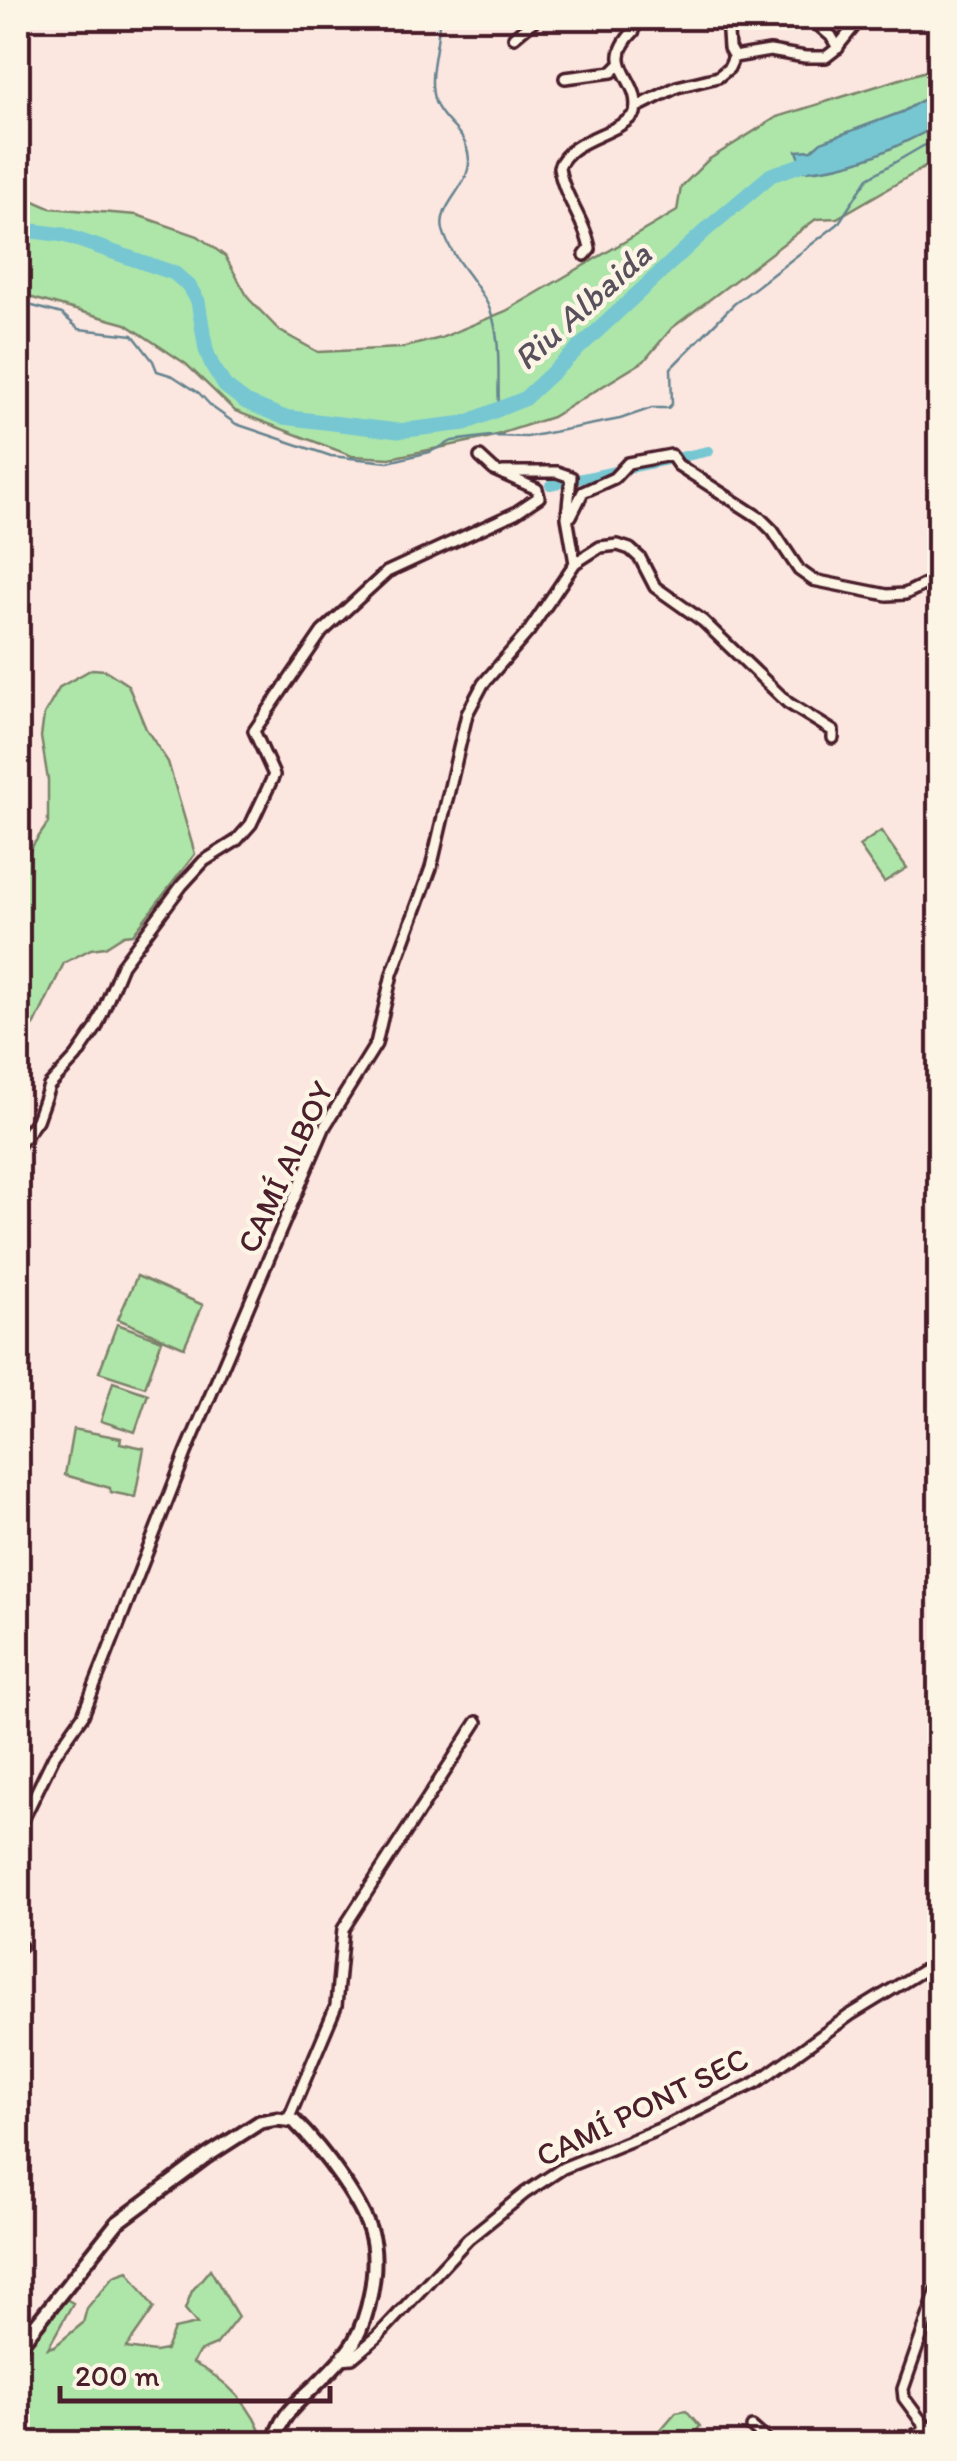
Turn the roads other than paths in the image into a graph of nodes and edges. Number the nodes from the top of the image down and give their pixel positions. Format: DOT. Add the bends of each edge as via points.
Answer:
graph roads {
  1 [pos="537,18"];
  2 [pos="632,18"];
  3 [pos="728,18"];
  4 [pos="810,18"];
  5 [pos="861,18"];
  6 [pos="514,37"];
  7 [pos="838,48"];
  8 [pos="734,57"];
  9 [pos="620,64"];
  10 [pos="565,78"];
  11 [pos="637,107"];
  12 [pos="585,254"];
  13 [pos="480,457"];
  14 [pos="503,472"];
  15 [pos="568,528"];
  16 [pos="575,563"];
  17 [pos="940,578"];
  18 [pos="833,738"];
  19 [pos="18,1146"];
  20 [pos="477,1722"];
  21 [pos="18,1830"];
  22 [pos="940,1960"];
  23 [pos="288,2120"];
  24 [pos="940,2282"];
  25 [pos="18,2347"];
  26 [pos="340,2359"];
  27 [pos="940,2422"];
  28 [pos="752,2427"];
  29 [pos="927,2429"];
  30 [pos="275,2444"];
  31 [pos="771,2444"];
  32 [pos="897,2444"];
  1 -- 6 [label="street"];
  2 -- 9 [label="street" via="634,31 619,51"];
  3 -- 8 [label="street"];
  4 -- 7 [label="street"];
  5 -- 7 [label="street"];
  7 -- 8 [label="street" via="822,58 770,51"];
  8 -- 11 [label="street" via="718,77"];
  9 -- 10 [label="street" via="612,72"];
  9 -- 11 [label="street"];
  11 -- 12 [label="street" via="614,131 561,160 564,185 587,234"];
  13 -- 14 [label="street"];
  14 -- 15 [label="street" via="572,477"];
  14 -- 19 [label="street" via="537,489 539,497 398,564 302,657 254,730 274,775 251,824 193,873 128,956 96,1028 48,1086 37,1120"];
  15 -- 16 [label="street"];
  15 -- 17 [label="street" via="584,492 631,462 670,455 760,518 813,580 887,595"];
  16 -- 18 [label="street" via="600,547 630,548 655,587 703,621 788,703 833,731"];
  16 -- 21 [label="street, CAMÍ ALBOY" via="467,714 431,868 392,974 376,1044 324,1126 82,1715"];
  20 -- 23 [label="street" via="343,1930 336,2006"];
  22 -- 26 [label="street, CAMÍ PONT SEC" via="758,2082 562,2168 524,2193 468,2239 377,2337 352,2358"];
  23 -- 25 [label="main road" via="260,2122 116,2223"];
  23 -- 26 [label="main road" via="353,2198 373,2242 370,2299"];
  24 -- 29 [label="street" via="903,2389"];
  26 -- 30 [label="main road" via="292,2408 276,2430"];
  27 -- 29 [label="street"];
  28 -- 31 [label="street"];
  29 -- 32 [label="street"];
}
